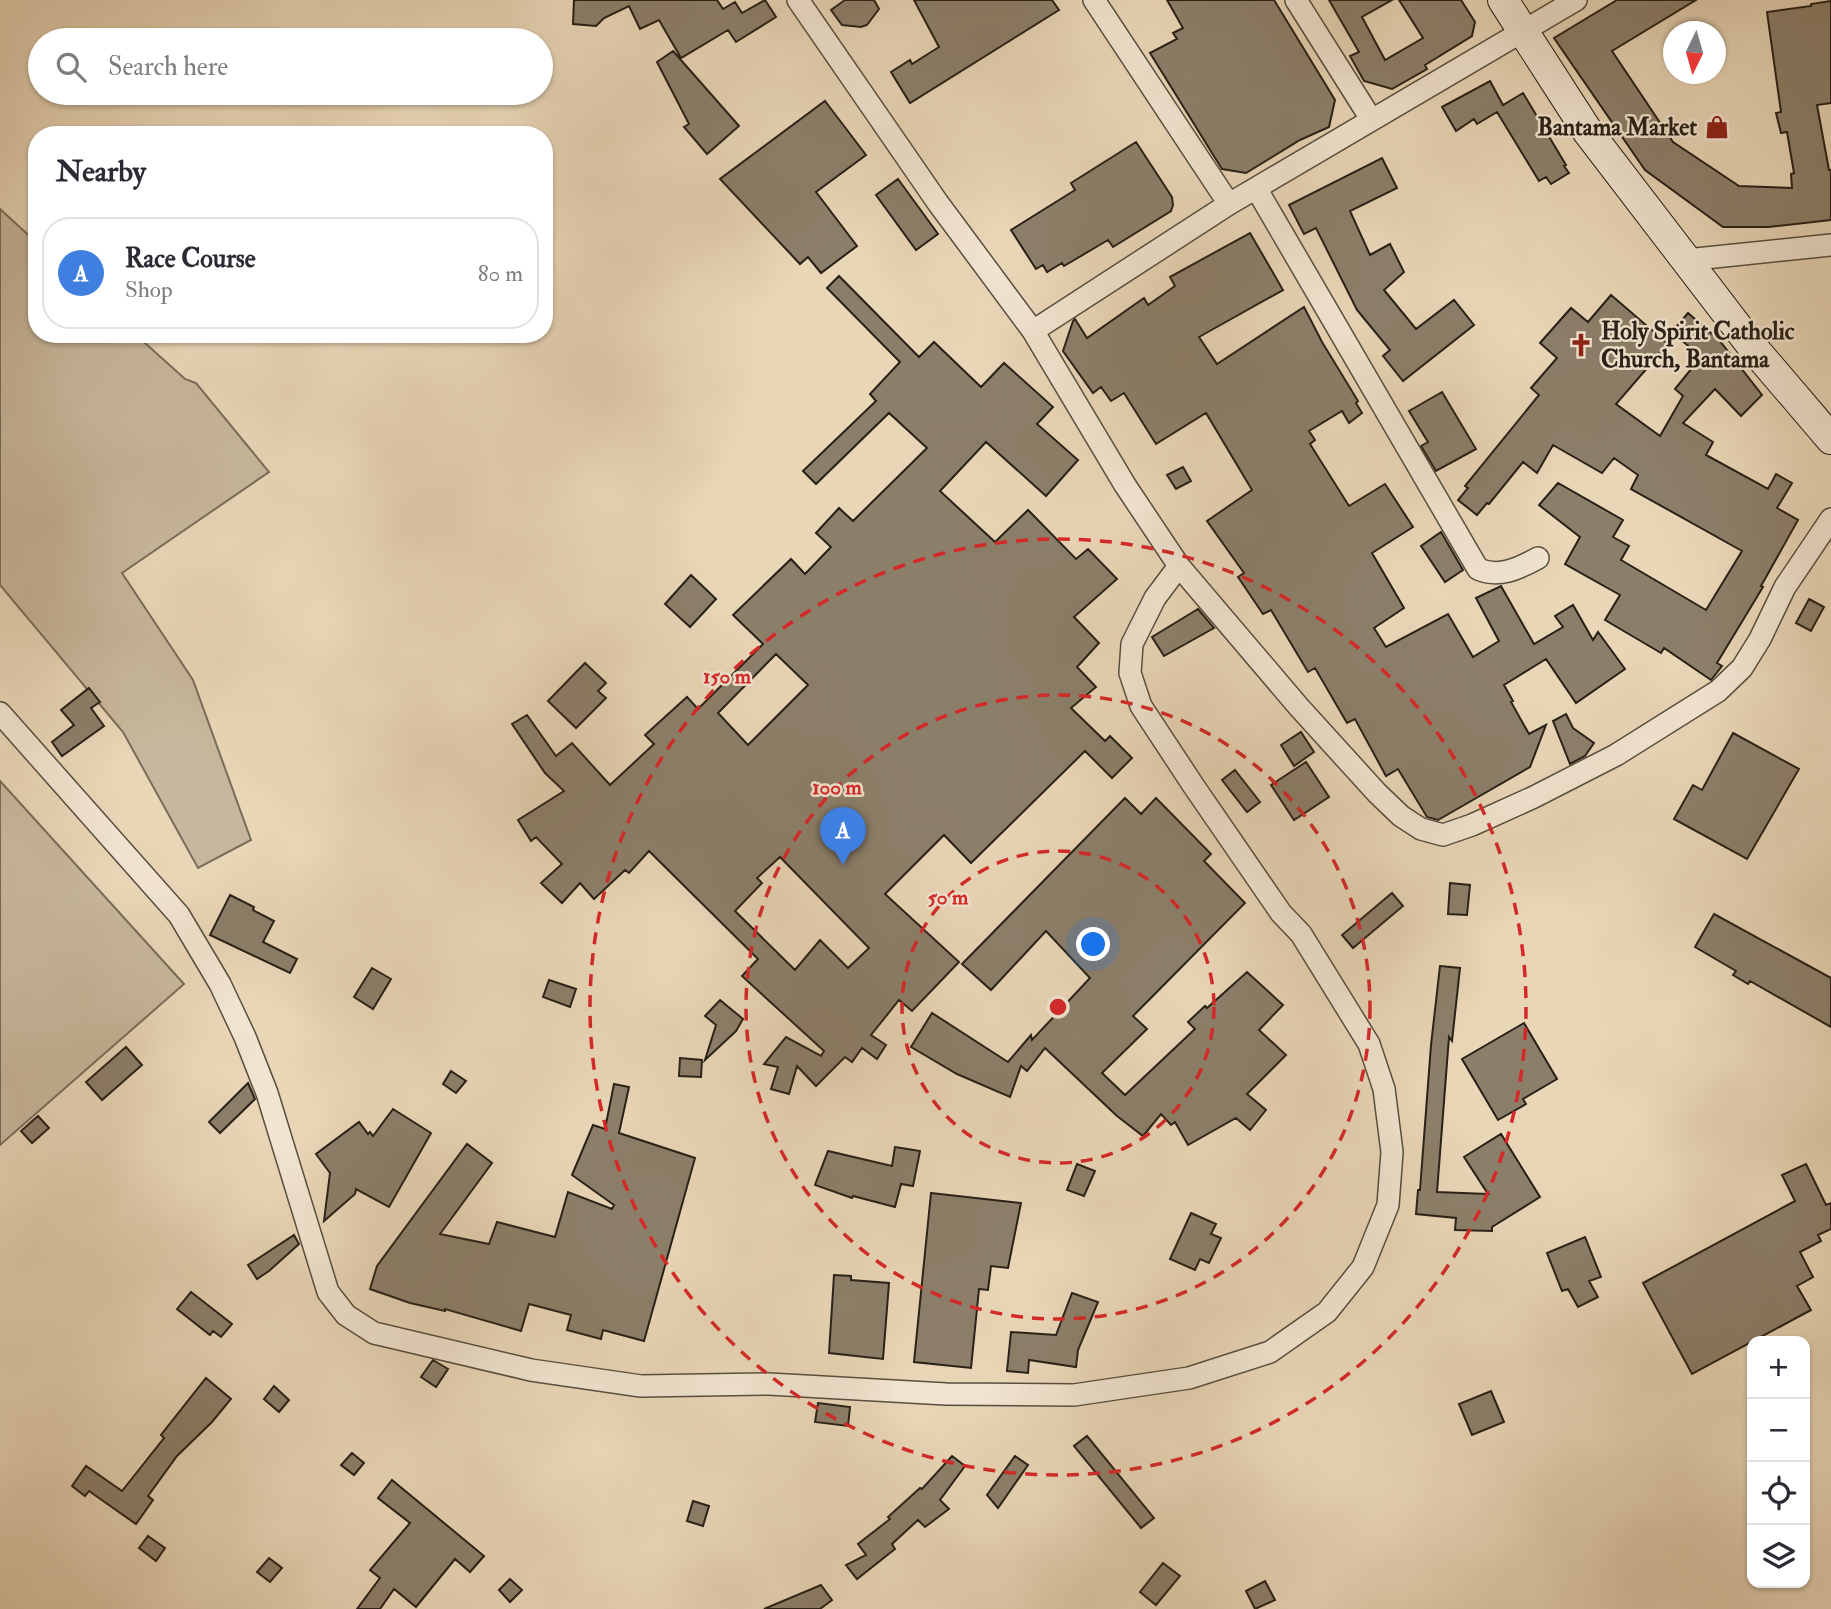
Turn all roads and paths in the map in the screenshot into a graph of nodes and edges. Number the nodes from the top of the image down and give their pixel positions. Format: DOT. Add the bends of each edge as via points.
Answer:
graph roads {
  1 [pos="798,0"];
  2 [pos="1094,0"];
  3 [pos="1296,0"];
  4 [pos="1503,0"];
  5 [pos="1576,0"];
  6 [pos="1522,32"];
  7 [pos="1371,119"];
  8 [pos="1255,188"];
  9 [pos="1228,204"];
  10 [pos="1831,245"];
  11 [pos="1686,260"];
  12 [pos="1033,331"];
  13 [pos="1831,439"];
  14 [pos="1831,519"];
  15 [pos="1538,558"];
  16 [pos="1179,566"];
  17 [pos="0,713"];
  1 -- 12 [label="street"];
  2 -- 9 [label="street"];
  3 -- 7 [label="street"];
  4 -- 6 [label="main road"];
  5 -- 6 [label="street"];
  6 -- 7 [label="street"];
  6 -- 11 [label="main road" via="1588,132"];
  7 -- 8 [label="street"];
  8 -- 9 [label="street"];
  8 -- 15 [label="street" via="1478,569 1489,574 1515,570"];
  9 -- 12 [label="street"];
  10 -- 11 [label="street"];
  11 -- 13 [label="main road"];
  12 -- 16 [label="street"];
  14 -- 16 [label="street" via="1785,587 1742,668 1718,691 1616,755 1534,797 1443,835 1410,822 1377,793"];
  16 -- 17 [label="street" via="1155,598 1132,644 1130,673 1141,706 1281,913 1301,934 1369,1044 1384,1089 1392,1152 1388,1205 1363,1267 1327,1312 1270,1352 1189,1378 1074,1395 946,1394 769,1384 642,1386 531,1370 374,1333 346,1315 328,1292 267,1093 245,1037 179,915"];
}
